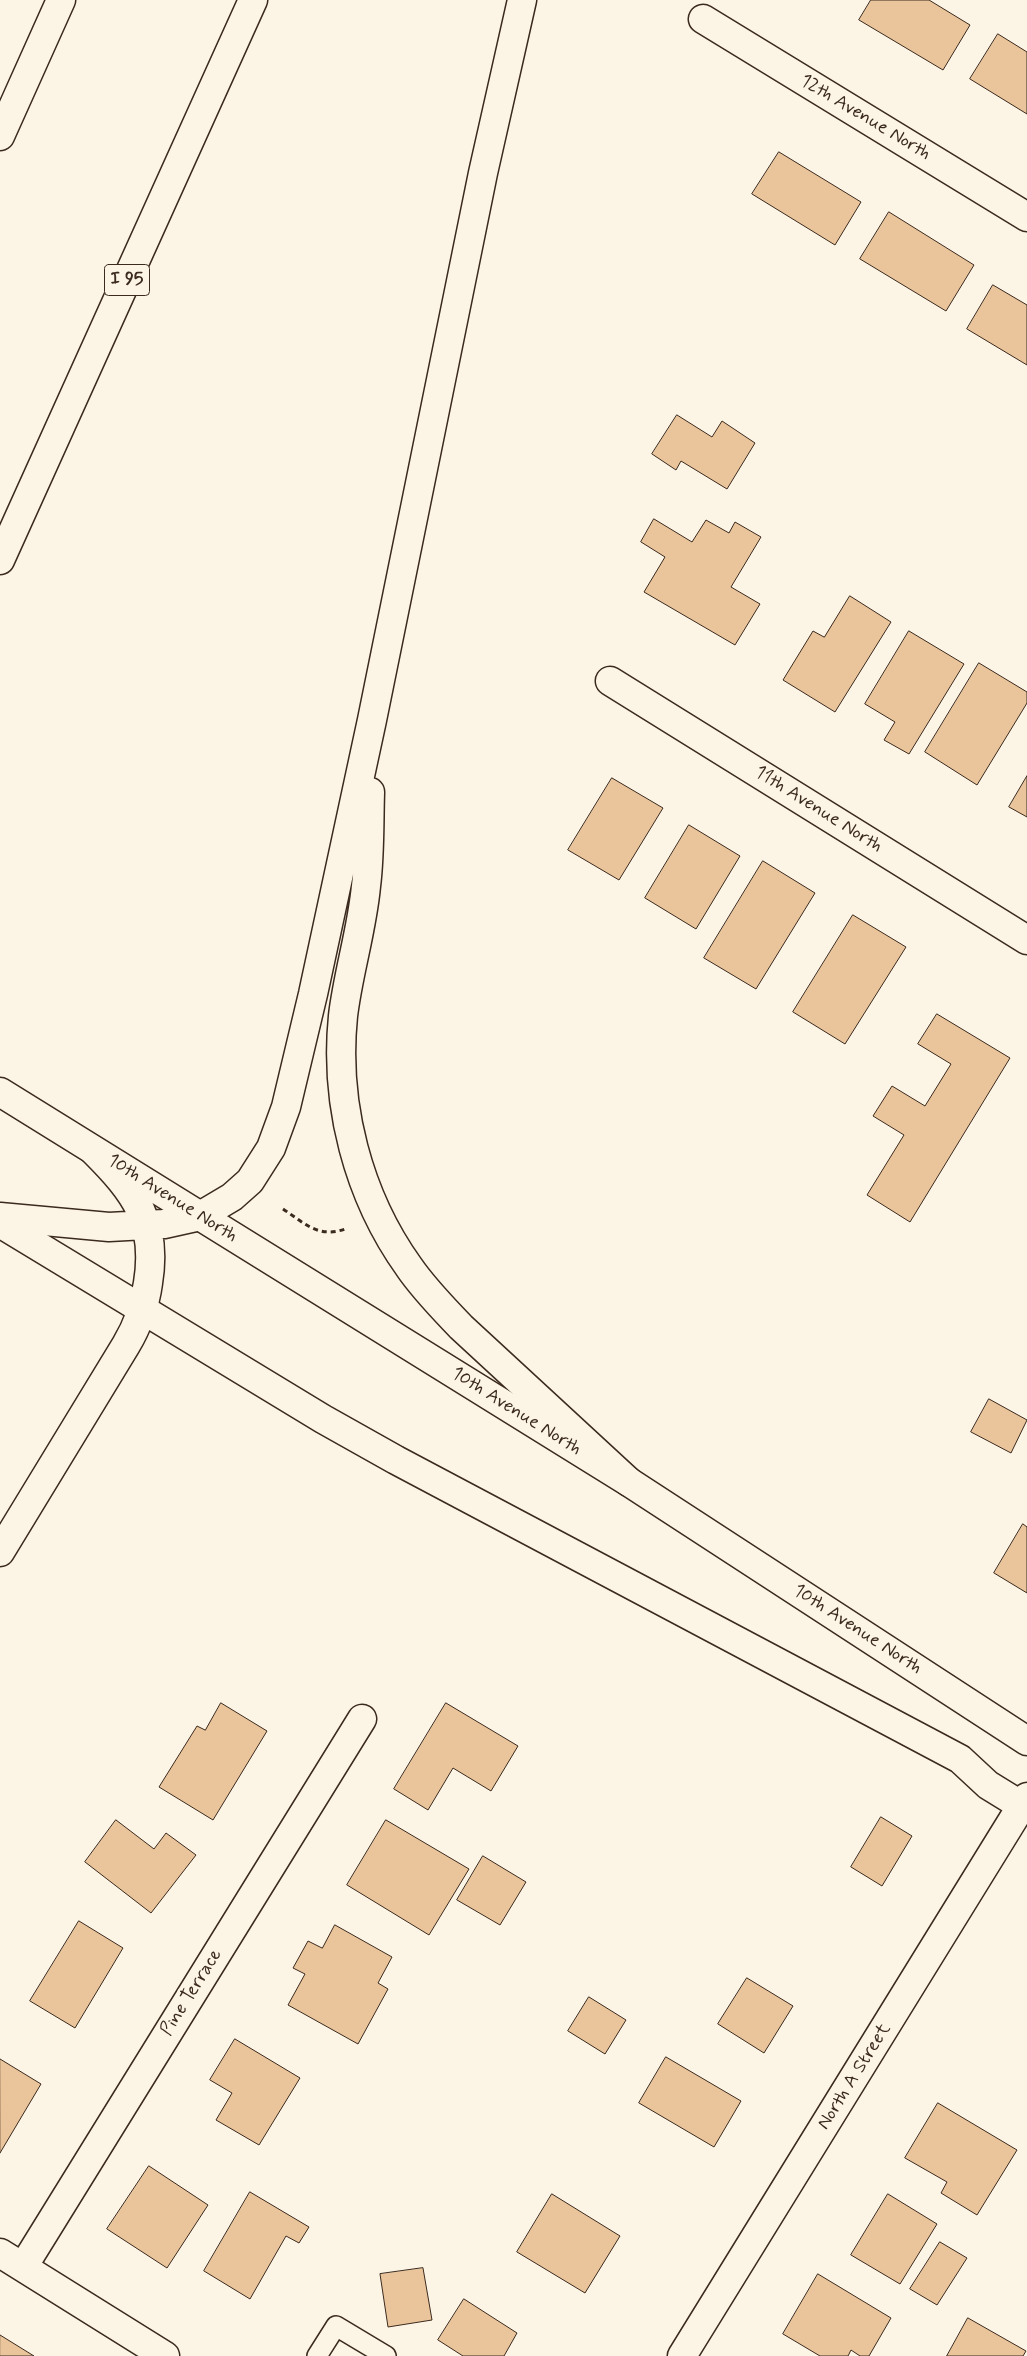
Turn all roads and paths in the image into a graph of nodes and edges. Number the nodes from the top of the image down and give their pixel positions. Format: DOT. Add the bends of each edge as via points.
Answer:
graph roads {
  1 [pos="62,0"];
  2 [pos="253,0"];
  3 [pos="522,0"];
  4 [pos="703,19"];
  5 [pos="0,136"];
  6 [pos="1027,218"];
  7 [pos="0,560"];
  8 [pos="610,681"];
  9 [pos="372,720"];
  10 [pos="1027,940"];
  11 [pos="0,1092"];
  12 [pos="94,1150"];
  13 [pos="284,1209"];
  14 [pos="200,1216"];
  15 [pos="0,1217"];
  16 [pos="0,1223"];
  17 [pos="148,1225"];
  18 [pos="354,1226"];
  19 [pos="143,1309"];
  20 [pos="629,1482"];
  21 [pos="0,1552"];
  22 [pos="362,1719"];
  23 [pos="1027,1741"];
  24 [pos="1025,1804"];
  25 [pos="0,2253"];
  26 [pos="23,2267"];
  27 [pos="165,2356"];
  28 [pos="317,2356"];
  29 [pos="386,2356"];
  30 [pos="682,2356"];
  1 -- 5 [label="main road"];
  2 -- 7 [label="main road, I 95"];
  3 -- 9 [label="main road" via="483,173"];
  4 -- 6 [label="main road, 12th Avenue North"];
  8 -- 10 [label="main road, 11th Avenue North"];
  9 -- 14 [label="main road" via="303,1039 279,1128 268,1154 250,1181 232,1197"];
  9 -- 20 [label="main road" via="366,887 346,996 342,1044 348,1128 362,1176 378,1216 398,1251 440,1306"];
  11 -- 12 [label="main road, 10th Avenue North"];
  12 -- 14 [label="main road, 10th Avenue North"];
  12 -- 17 [label="main road" via="126,1184"];
  13 -- 18 [label="path" via="322,1232 332,1234"];
  14 -- 17 [label="main road"];
  14 -- 20 [label="main road, 10th Avenue North"];
  15 -- 17 [label="main road" via="109,1227"];
  16 -- 19 [label="main road"];
  17 -- 19 [label="main road" via="152,1254"];
  19 -- 21 [label="main road" via="126,1344"];
  19 -- 24 [label="main road" via="323,1419 470,1501 960,1759 988,1785"];
  20 -- 23 [label="main road, 10th Avenue North"];
  22 -- 26 [label="main road, Pine Terrace"];
  24 -- 30 [label="main road, North A Street"];
  25 -- 26 [label="main road"];
  26 -- 27 [label="main road"];
  28 -- 29 [label="lane" via="336,2326"];
}
